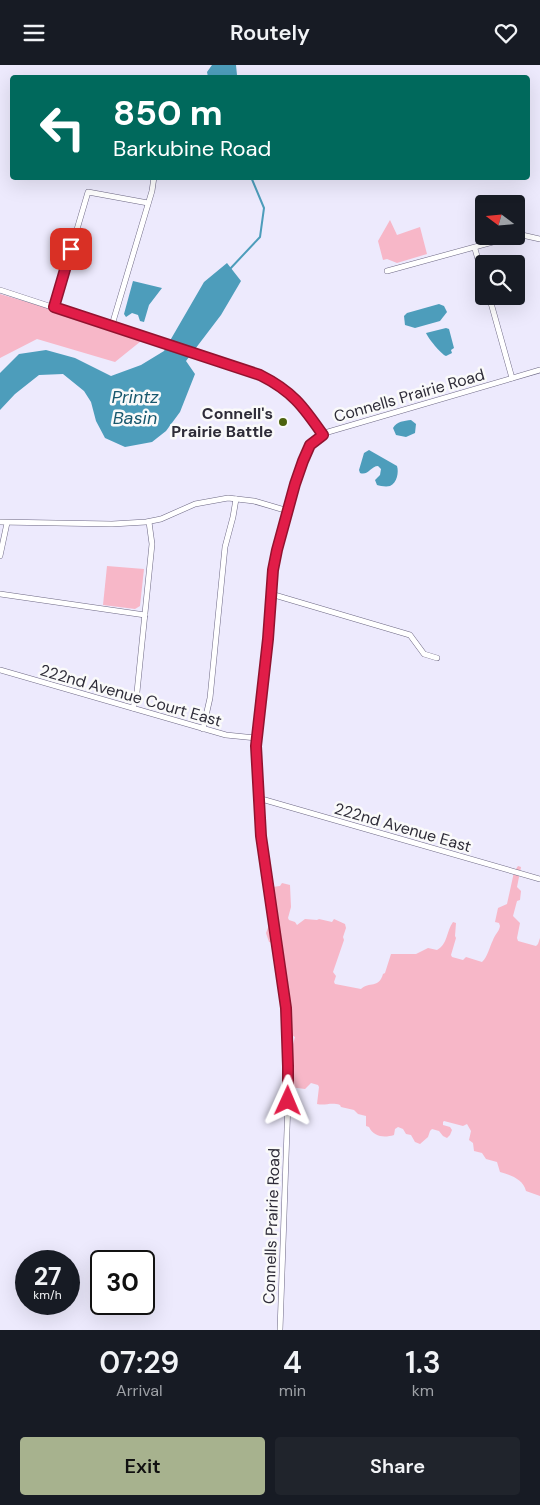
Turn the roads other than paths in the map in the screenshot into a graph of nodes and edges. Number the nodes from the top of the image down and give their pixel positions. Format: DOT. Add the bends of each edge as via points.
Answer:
graph roads {
  1 [pos="154,180"];
  2 [pos="148,203"];
  3 [pos="540,239"];
  4 [pos="475,249"];
  5 [pos="477,255"];
  6 [pos="387,271"];
  7 [pos="0,290"];
  8 [pos="492,305"];
  9 [pos="54,307"];
  10 [pos="112,325"];
  11 [pos="540,370"];
  12 [pos="512,378"];
  13 [pos="323,435"];
  14 [pos="236,499"];
  15 [pos="288,511"];
  16 [pos="149,522"];
  17 [pos="0,523"];
  18 [pos="7,523"];
  19 [pos="0,556"];
  20 [pos="0,594"];
  21 [pos="271,594"];
  22 [pos="145,615"];
  23 [pos="437,658"];
  24 [pos="0,670"];
  25 [pos="133,708"];
  26 [pos="203,729"];
  27 [pos="257,738"];
  28 [pos="258,799"];
  29 [pos="540,879"];
  30 [pos="280,1330"];
  1 -- 2 [label="street"];
  2 -- 9 [label="street" via="88,192"];
  2 -- 10 [label="street"];
  3 -- 4 [label="street" via="522,235"];
  4 -- 5 [label="street"];
  4 -- 6 [label="street"];
  7 -- 9 [label="street"];
  8 -- 12 [label="street"];
  9 -- 10 [label="street"];
  10 -- 13 [label="street" via="278,383 303,407"];
  11 -- 12 [label="street, Connells Prairie Road"];
  12 -- 13 [label="street, Connells Prairie Road"];
  13 -- 15 [label="street, Connells Prairie Road" via="310,445"];
  14 -- 15 [label="street"];
  14 -- 16 [label="street" via="195,504"];
  14 -- 26 [label="street" via="225,547 210,698"];
  15 -- 21 [label="street, Connells Prairie Road" via="273,570"];
  16 -- 18 [label="street"];
  16 -- 22 [label="street" via="152,544"];
  17 -- 18 [label="street"];
  18 -- 19 [label="street"];
  20 -- 22 [label="street"];
  21 -- 23 [label="street" via="410,635 424,654"];
  21 -- 27 [label="street, Connells Prairie Road"];
  22 -- 25 [label="street"];
  24 -- 25 [label="street, 222nd Avenue Court East"];
  25 -- 26 [label="street, 222nd Avenue Court East"];
  26 -- 27 [label="street, 222nd Avenue Court East"];
  27 -- 28 [label="street, Connells Prairie Road"];
  28 -- 29 [label="street, 222nd Avenue East"];
  28 -- 30 [label="street, Connells Prairie Road" via="286,1008 288,1101"];
}
